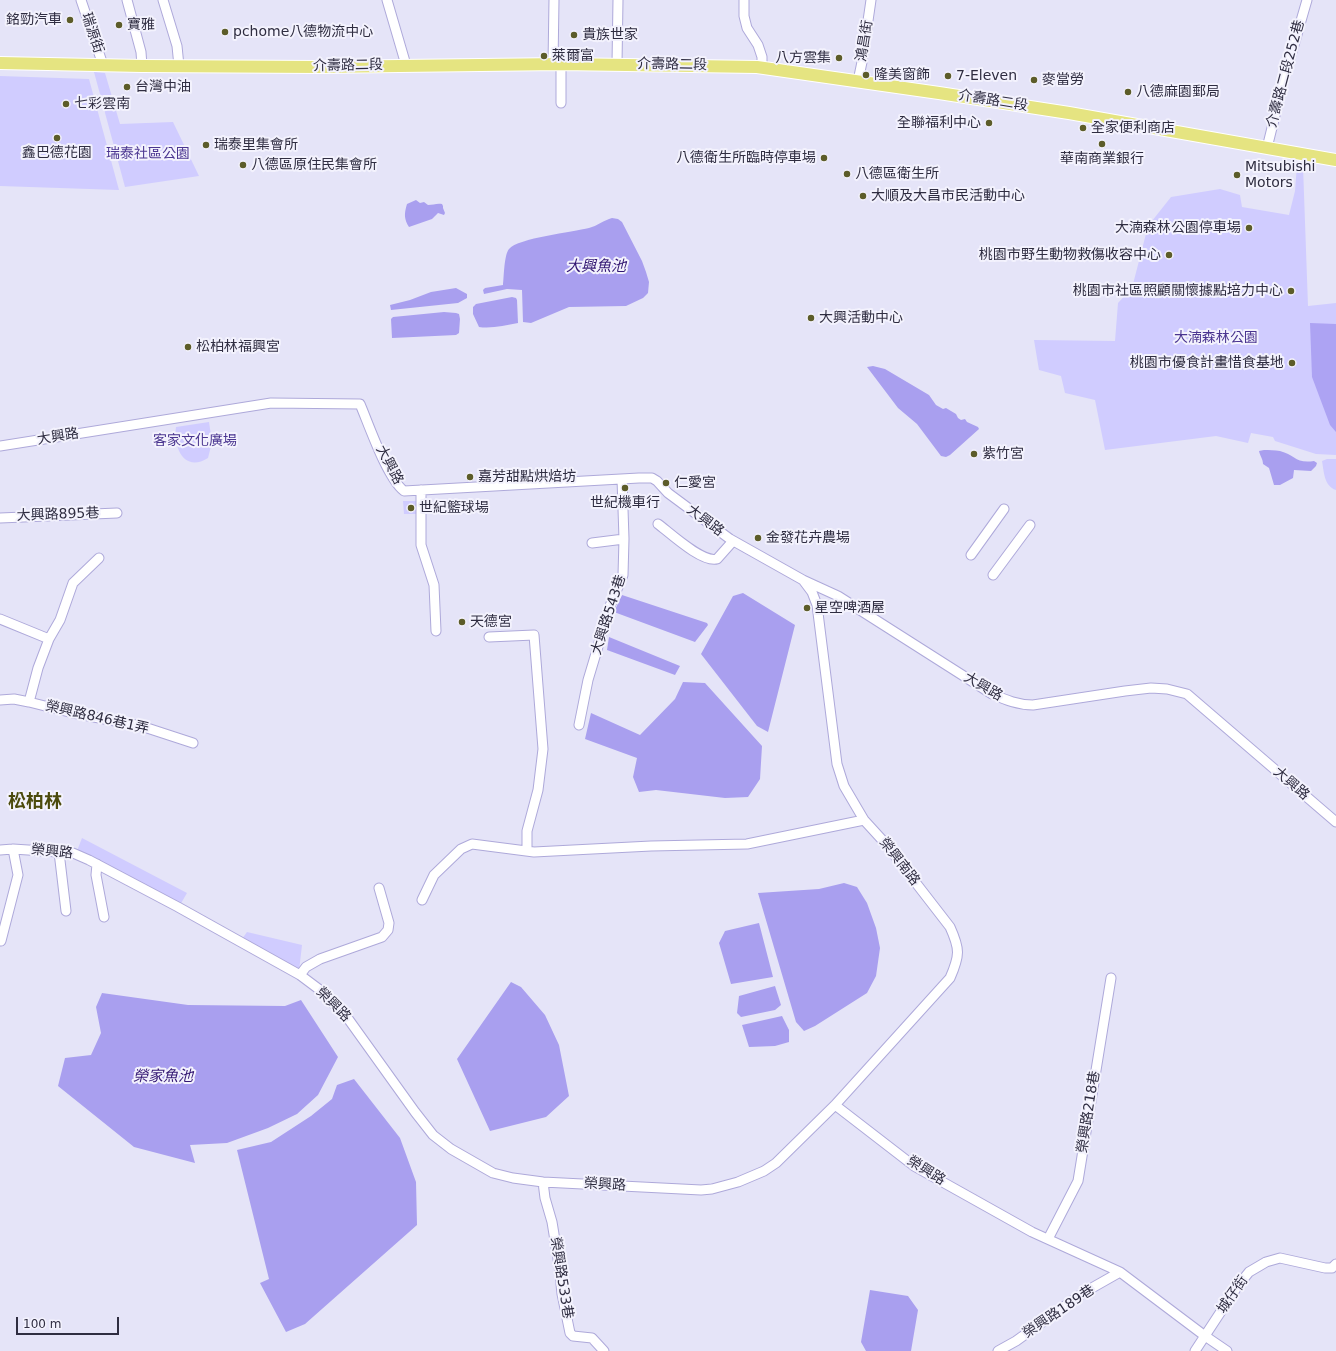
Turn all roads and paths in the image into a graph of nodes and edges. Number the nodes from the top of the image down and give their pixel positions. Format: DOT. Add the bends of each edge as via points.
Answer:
graph roads {
  1 [pos="81,0"];
  2 [pos="127,0"];
  3 [pos="163,0"];
  4 [pos="387,0"];
  5 [pos="554,0"];
  6 [pos="618,0"];
  7 [pos="744,0"];
  8 [pos="871,0"];
  9 [pos="1307,0"];
  10 [pos="0,63"];
  11 [pos="557,64"];
  12 [pos="617,64"];
  13 [pos="103,65"];
  14 [pos="142,66"];
  15 [pos="179,66"];
  16 [pos="406,66"];
  17 [pos="762,68"];
  18 [pos="858,81"];
  19 [pos="561,103"];
  20 [pos="1266,148"];
  21 [pos="1336,160"];
  22 [pos="0,446"];
  23 [pos="622,479"];
  24 [pos="421,490"];
  25 [pos="1004,509"];
  26 [pos="117,513"];
  27 [pos="0,518"];
  28 [pos="658,524"];
  29 [pos="1030,525"];
  30 [pos="624,539"];
  31 [pos="733,541"];
  32 [pos="592,543"];
  33 [pos="971,555"];
  34 [pos="99,558"];
  35 [pos="994,575"];
  36 [pos="803,580"];
  37 [pos="0,619"];
  38 [pos="436,631"];
  39 [pos="489,637"];
  40 [pos="49,639"];
  41 [pos="0,700"];
  42 [pos="29,702"];
  43 [pos="579,725"];
  44 [pos="193,743"];
  45 [pos="864,820"];
  46 [pos="1336,822"];
  47 [pos="13,849"];
  48 [pos="0,850"];
  49 [pos="526,851"];
  50 [pos="59,852"];
  51 [pos="97,864"];
  52 [pos="379,888"];
  53 [pos="422,900"];
  54 [pos="66,911"];
  55 [pos="104,917"];
  56 [pos="1,941"];
  57 [pos="300,975"];
  58 [pos="1111,978"];
  59 [pos="835,1105"];
  60 [pos="543,1182"];
  61 [pos="1048,1239"];
  62 [pos="1336,1264"];
  63 [pos="1120,1272"];
  64 [pos="1205,1336"];
  65 [pos="604,1351"];
  66 [pos="998,1351"];
  67 [pos="1196,1351"];
  68 [pos="1227,1351"];
  1 -- 13 [label="street, 瑞源街"];
  2 -- 14 [label="street" via="141,52"];
  3 -- 15 [label="street" via="177,46"];
  4 -- 16 [label="street"];
  5 -- 11 [label="street"];
  6 -- 12 [label="street"];
  7 -- 17 [label="street" via="747,28 758,45"];
  8 -- 18 [label="street, 鴻昌街"];
  9 -- 20 [label="street, 介壽路二段252巷"];
  10 -- 13 [label="main road, 介壽路二段"];
  11 -- 12 [label="main road, 介壽路二段"];
  11 -- 16 [label="main road, 介壽路二段"];
  11 -- 19 [label="street"];
  12 -- 17 [label="main road, 介壽路二段"];
  13 -- 14 [label="main road, 介壽路二段"];
  14 -- 15 [label="main road, 介壽路二段"];
  15 -- 16 [label="main road, 介壽路二段"];
  17 -- 18 [label="main road, 介壽路二段"];
  18 -- 20 [label="main road, 介壽路二段" via="1069,113"];
  20 -- 21 [label="main road, 介壽路二段"];
  22 -- 24 [label="street, 大興路" via="271,404 360,404 396,483 404,491"];
  23 -- 24 [label="street, 大興路"];
  23 -- 30 [label="street, 大興路543巷"];
  23 -- 31 [label="street, 大興路" via="652,478 668,493"];
  24 -- 38 [label="street" via="421,545 434,586"];
  25 -- 33 [label="street"];
  26 -- 27 [label="street, 大興路895巷"];
  28 -- 31 [label="street" via="697,553 714,560"];
  29 -- 35 [label="street"];
  30 -- 32 [label="street"];
  30 -- 43 [label="street, 大興路543巷" via="623,575 607,613 588,680"];
  31 -- 36 [label="street, 大興路"];
  34 -- 40 [label="street" via="73,583 60,620"];
  36 -- 45 [label="street, 榮興南路" via="817,605 837,764 844,786"];
  36 -- 46 [label="street, 大興路" via="838,596 992,694 1009,702 1033,705 1151,688 1187,694"];
  37 -- 40 [label="street"];
  39 -- 49 [label="street" via="534,634 543,750 538,790 527,831"];
  40 -- 42 [label="street"];
  41 -- 42 [label="street, 榮興路846巷1弄"];
  42 -- 44 [label="street, 榮興路846巷1弄" via="141,726"];
  45 -- 49 [label="street" via="747,844"];
  45 -- 59 [label="street, 榮興南路" via="950,927 958,952 950,978"];
  47 -- 48 [label="street, 榮興路"];
  47 -- 50 [label="street, 榮興路"];
  47 -- 56 [label="street" via="18,875"];
  49 -- 53 [label="street" via="472,844 461,849 434,875"];
  50 -- 51 [label="street, 榮興路" via="73,852"];
  50 -- 54 [label="street"];
  51 -- 55 [label="street" via="96,874"];
  51 -- 57 [label="street, 榮興路"];
  52 -- 57 [label="street" via="389,923 388,930 382,937 320,959 306,967"];
  57 -- 60 [label="street, 榮興路" via="320,990 349,1020 433,1135 451,1149 493,1173"];
  58 -- 61 [label="street, 榮興路218巷" via="1078,1181"];
  59 -- 60 [label="street, 榮興路" via="776,1163 764,1171 722,1187 701,1190"];
  59 -- 61 [label="street, 榮興路" via="914,1166"];
  60 -- 65 [label="street, 榮興路533巷" via="570,1333 573,1336 592,1338"];
  61 -- 63 [label="street, 榮興路"];
  62 -- 64 [label="street, 城仔街" via="1332,1268 1325,1268 1280,1258 1266,1262 1249,1272"];
  63 -- 64 [label="street, 榮興路"];
  63 -- 66 [label="street, 榮興路189巷"];
  64 -- 67 [label="street, 城仔街"];
  64 -- 68 [label="street, 榮興路"];
}
